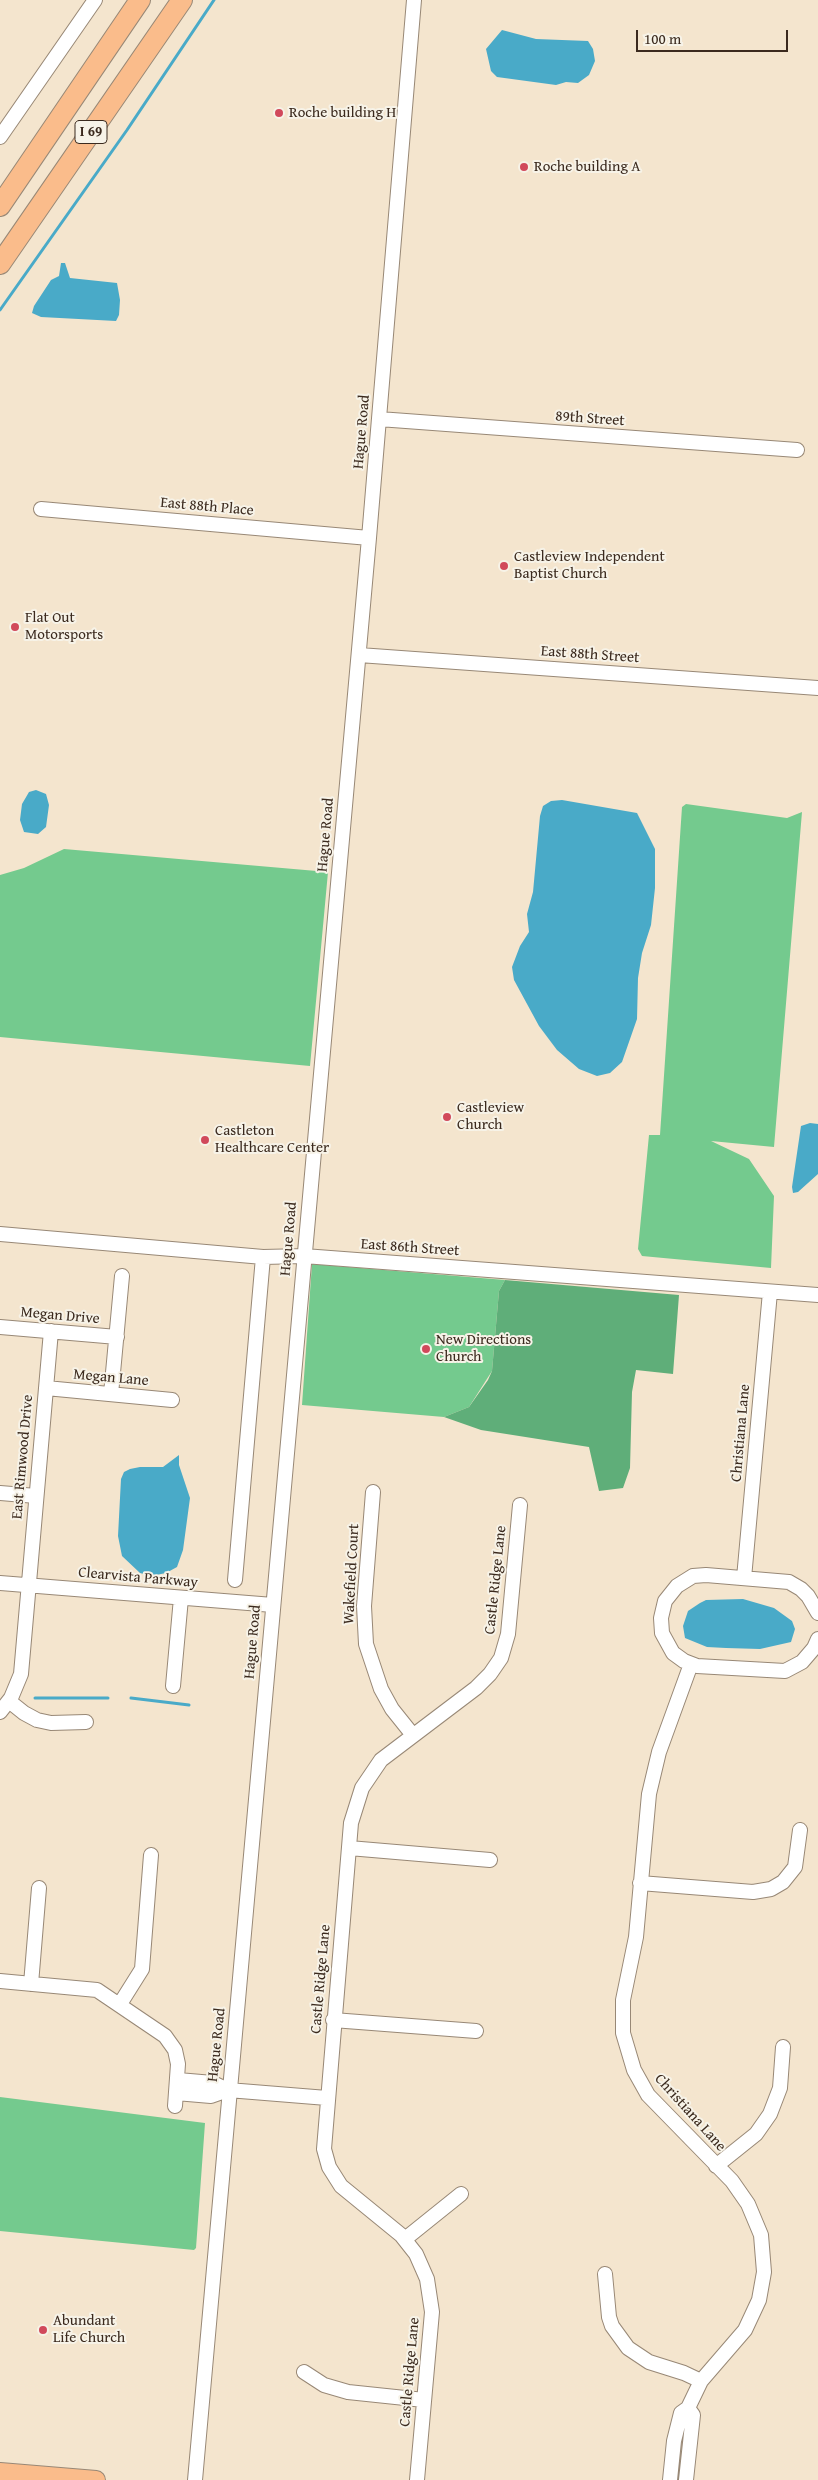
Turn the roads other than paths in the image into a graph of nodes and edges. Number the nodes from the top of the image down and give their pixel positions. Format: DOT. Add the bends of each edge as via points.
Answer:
graph roads {
  1 [pos="95,0"];
  2 [pos="140,0"];
  3 [pos="182,0"];
  4 [pos="414,0"];
  5 [pos="0,137"];
  6 [pos="0,206"];
  7 [pos="0,264"];
  8 [pos="380,419"];
  9 [pos="797,450"];
  10 [pos="41,509"];
  11 [pos="369,538"];
  12 [pos="359,655"];
  13 [pos="818,688"];
  14 [pos="0,1234"];
  15 [pos="263,1256"];
  16 [pos="304,1256"];
  17 [pos="122,1276"];
  18 [pos="770,1292"];
  19 [pos="818,1295"];
  20 [pos="0,1326"];
  21 [pos="51,1331"];
  22 [pos="116,1337"];
  23 [pos="46,1388"];
  24 [pos="111,1394"];
  25 [pos="172,1400"];
  26 [pos="373,1492"];
  27 [pos="0,1493"];
  28 [pos="36,1496"];
  29 [pos="520,1505"];
  30 [pos="744,1578"];
  31 [pos="235,1580"];
  32 [pos="0,1583"];
  33 [pos="27,1585"];
  34 [pos="181,1598"];
  35 [pos="273,1605"];
  36 [pos="818,1613"];
  37 [pos="818,1639"];
  38 [pos="691,1664"];
  39 [pos="173,1686"];
  40 [pos="9,1701"];
  41 [pos="0,1712"];
  42 [pos="86,1722"];
  43 [pos="412,1734"];
  44 [pos="800,1830"];
  45 [pos="349,1848"];
  46 [pos="151,1855"];
  47 [pos="490,1860"];
  48 [pos="640,1882"];
  49 [pos="39,1888"];
  50 [pos="0,1981"];
  51 [pos="31,1984"];
  52 [pos="120,2004"];
  53 [pos="333,2020"];
  54 [pos="476,2031"];
  55 [pos="783,2047"];
  56 [pos="228,2090"];
  57 [pos="327,2098"];
  58 [pos="716,2166"];
  59 [pos="461,2194"];
  60 [pos="405,2239"];
  61 [pos="605,2274"];
  62 [pos="304,2372"];
  63 [pos="701,2381"];
  64 [pos="424,2400"];
  65 [pos="688,2408"];
  66 [pos="0,2472"];
  67 [pos="96,2480"];
  68 [pos="195,2480"];
  69 [pos="417,2480"];
  70 [pos="670,2480"];
  71 [pos="686,2480"];
  1 -- 5 [label="street"];
  2 -- 6 [label="highway, I 69"];
  3 -- 7 [label="highway, I 69"];
  4 -- 8 [label="street, Hague Road"];
  8 -- 9 [label="street, 89th Street"];
  8 -- 11 [label="street, Hague Road"];
  10 -- 11 [label="street, East 88th Place"];
  11 -- 12 [label="street, Hague Road"];
  12 -- 13 [label="street, East 88th Street"];
  12 -- 16 [label="street, Hague Road"];
  14 -- 15 [label="street, East 86th Street"];
  15 -- 16 [label="street, East 86th Street"];
  15 -- 31 [label="street, Hague Road"];
  16 -- 18 [label="street, East 86th Street"];
  16 -- 35 [label="street, Hague Road"];
  17 -- 22 [label="street"];
  18 -- 19 [label="street, East 86th Street"];
  18 -- 30 [label="street, Christiana Lane"];
  20 -- 21 [label="street, Megan Drive"];
  21 -- 22 [label="street, Megan Drive"];
  21 -- 23 [label="street, East Rimwood Drive"];
  22 -- 24 [label="street"];
  23 -- 24 [label="street, Megan Lane"];
  23 -- 28 [label="street, East Rimwood Drive"];
  24 -- 25 [label="street, Megan Lane"];
  26 -- 43 [label="street, Wakefield Court" via="364,1606 366,1644 381,1689"];
  27 -- 28 [label="street"];
  28 -- 33 [label="street, East Rimwood Drive"];
  29 -- 43 [label="street, Castle Ridge Lane" via="508,1634 501,1658 476,1688"];
  30 -- 36 [label="street" via="793,1584 808,1596"];
  30 -- 38 [label="street" via="693,1576 668,1596 661,1614 662,1632 673,1653"];
  32 -- 33 [label="street, Clearvista Parkway"];
  33 -- 34 [label="street, Clearvista Parkway"];
  33 -- 40 [label="street, East Rimwood Drive" via="21,1674"];
  34 -- 35 [label="street, Clearvista Parkway"];
  34 -- 39 [label="street"];
  35 -- 56 [label="street, Hague Road" via="242,1970"];
  37 -- 38 [label="street" via="802,1662 785,1671"];
  38 -- 48 [label="street, Christiana Lane" via="654,1771 646,1814"];
  40 -- 41 [label="street, East Rimwood Drive"];
  40 -- 42 [label="street" via="37,1720"];
  43 -- 45 [label="street, Castle Ridge Lane" via="381,1760 365,1782 353,1812"];
  44 -- 48 [label="street" via="794,1867 787,1878 771,1889 752,1892"];
  45 -- 47 [label="street"];
  45 -- 53 [label="street, Castle Ridge Lane"];
  46 -- 52 [label="street" via="142,1969"];
  48 -- 58 [label="street, Christiana Lane" via="636,1937 623,2000 626,2047 648,2095"];
  49 -- 51 [label="street"];
  50 -- 51 [label="street"];
  51 -- 52 [label="street" via="93,1989"];
  52 -- 56 [label="street" via="173,2045 178,2064 176,2093 211,2096"];
  53 -- 54 [label="street"];
  53 -- 57 [label="street, Castle Ridge Lane"];
  55 -- 58 [label="street" via="780,2088 770,2114 756,2134"];
  56 -- 57 [label="street"];
  56 -- 68 [label="street, Hague Road"];
  57 -- 60 [label="street, Castle Ridge Lane" via="324,2144 332,2173 346,2191 391,2224"];
  58 -- 63 [label="street, Christiana Lane" via="738,2189 753,2212 762,2244 764,2272 759,2300 745,2330"];
  59 -- 60 [label="street"];
  60 -- 64 [label="street, Castle Ridge Lane" via="424,2270 432,2303"];
  61 -- 63 [label="street" via="609,2317 628,2348 649,2362"];
  62 -- 64 [label="street" via="324,2385 348,2392"];
  63 -- 65 [label="street, Christiana Lane"];
  64 -- 69 [label="street, Castle Ridge Lane"];
  65 -- 70 [label="street, Christiana Lane" via="681,2413 675,2436"];
  65 -- 71 [label="street" via="692,2415"];
  66 -- 67 [label="main road"];
}
